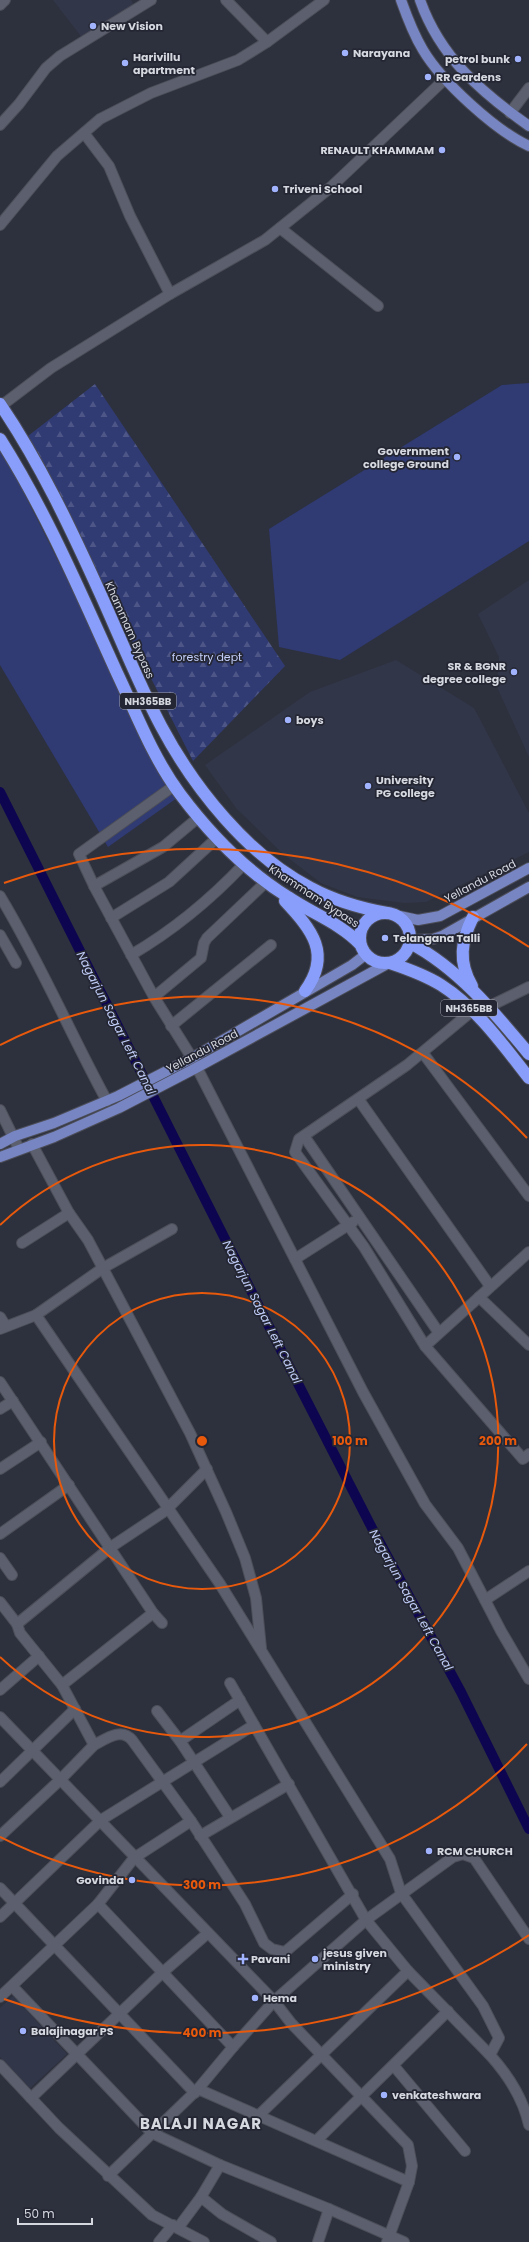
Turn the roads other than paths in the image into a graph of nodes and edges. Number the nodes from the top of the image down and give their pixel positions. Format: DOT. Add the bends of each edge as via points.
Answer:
graph roads {
  1 [pos="5,0"];
  2 [pos="150,0"];
  3 [pos="226,0"];
  4 [pos="324,0"];
  5 [pos="401,0"];
  6 [pos="420,0"];
  7 [pos="0,5"];
  8 [pos="267,42"];
  9 [pos="446,79"];
  10 [pos="529,88"];
  11 [pos="510,113"];
  12 [pos="520,120"];
  13 [pos="0,125"];
  14 [pos="529,126"];
  15 [pos="84,133"];
  16 [pos="509,134"];
  17 [pos="529,146"];
  18 [pos="2,218"];
  19 [pos="280,228"];
  20 [pos="170,294"];
  21 [pos="378,306"];
  22 [pos="1,405"];
  23 [pos="0,440"];
  24 [pos="175,786"];
  25 [pos="199,817"];
  26 [pos="217,838"];
  27 [pos="244,864"];
  28 [pos="529,868"];
  29 [pos="266,882"];
  30 [pos="94,886"];
  31 [pos="529,887"];
  32 [pos="0,896"];
  33 [pos="391,914"];
  34 [pos="473,917"];
  35 [pos="111,918"];
  36 [pos="0,934"];
  37 [pos="410,941"];
  38 [pos="360,944"];
  39 [pos="271,945"];
  40 [pos="131,955"];
  41 [pos="365,955"];
  42 [pos="16,963"];
  43 [pos="389,963"];
  44 [pos="529,987"];
  45 [pos="305,991"];
  46 [pos="154,997"];
  47 [pos="485,1004"];
  48 [pos="472,1011"];
  49 [pos="171,1026"];
  50 [pos="423,1053"];
  51 [pos="529,1054"];
  52 [pos="192,1058"];
  53 [pos="196,1068"];
  54 [pos="529,1078"];
  55 [pos="107,1100"];
  56 [pos="359,1100"];
  57 [pos="0,1110"];
  58 [pos="15,1136"];
  59 [pos="304,1136"];
  60 [pos="0,1144"];
  61 [pos="32,1144"];
  62 [pos="20,1149"];
  63 [pos="0,1157"];
  64 [pos="529,1196"];
  65 [pos="69,1213"];
  66 [pos="360,1218"];
  67 [pos="348,1226"];
  68 [pos="172,1229"];
  69 [pos="22,1243"];
  70 [pos="529,1252"];
  71 [pos="295,1259"];
  72 [pos="103,1268"];
  73 [pos="490,1286"];
  74 [pos="479,1296"];
  75 [pos="36,1315"];
  76 [pos="2,1324"];
  77 [pos="439,1333"];
  78 [pos="529,1345"];
  79 [pos="425,1346"];
  80 [pos="0,1382"];
  81 [pos="13,1401"];
  82 [pos="0,1409"];
  83 [pos="41,1442"];
  84 [pos="529,1454"];
  85 [pos="0,1469"];
  86 [pos="208,1469"];
  87 [pos="69,1485"];
  88 [pos="168,1509"];
  89 [pos="0,1534"];
  90 [pos="111,1547"];
  91 [pos="0,1558"];
  92 [pos="529,1571"];
  93 [pos="12,1575"];
  94 [pos="485,1600"];
  95 [pos="0,1602"];
  96 [pos="153,1613"];
  97 [pos="162,1623"];
  98 [pos="17,1624"];
  99 [pos="262,1651"];
  100 [pos="39,1656"];
  101 [pos="529,1679"];
  102 [pos="230,1683"];
  103 [pos="62,1685"];
  104 [pos="0,1690"];
  105 [pos="240,1700"];
  106 [pos="75,1709"];
  107 [pos="157,1711"];
  108 [pos="0,1716"];
  109 [pos="254,1725"];
  110 [pos="180,1741"];
  111 [pos="94,1745"];
  112 [pos="34,1751"];
  113 [pos="195,1763"];
  114 [pos="61,1779"];
  115 [pos="0,1782"];
  116 [pos="164,1783"];
  117 [pos="289,1784"];
  118 [pos="230,1817"];
  119 [pos="101,1820"];
  120 [pos="192,1821"];
  121 [pos="0,1836"];
  122 [pos="200,1836"];
  123 [pos="134,1858"];
  124 [pos="0,1888"];
  125 [pos="401,1893"];
  126 [pos="353,1894"];
  127 [pos="15,1903"];
  128 [pos="98,1904"];
  129 [pos="0,1917"];
  130 [pos="366,1920"];
  131 [pos="208,1933"];
  132 [pos="529,1939"];
  133 [pos="55,1944"];
  134 [pos="408,1971"];
  135 [pos="162,1973"];
  136 [pos="12,1986"];
  137 [pos="0,1998"];
  138 [pos="274,2001"];
  139 [pos="448,2011"];
  140 [pos="121,2014"];
  141 [pos="233,2046"];
  142 [pos="322,2054"];
  143 [pos="78,2055"];
  144 [pos="490,2055"];
  145 [pos="0,2065"];
  146 [pos="394,2066"];
  147 [pos="196,2091"];
  148 [pos="363,2096"];
  149 [pos="31,2098"];
  150 [pos="258,2116"];
  151 [pos="529,2125"];
  152 [pos="152,2133"];
  153 [pos="317,2140"];
  154 [pos="465,2150"];
  155 [pos="220,2165"];
  156 [pos="108,2176"];
  157 [pos="409,2182"];
  158 [pos="201,2197"];
  159 [pos="329,2209"];
  160 [pos="175,2226"];
  161 [pos="257,2239"];
  162 [pos="388,2239"];
  163 [pos="159,2242"];
  164 [pos="204,2242"];
  165 [pos="271,2242"];
  166 [pos="318,2242"];
  167 [pos="404,2242"];
  1 -- 7 [label="street"];
  2 -- 13 [label="street" via="50,64"];
  3 -- 8 [label="street"];
  4 -- 8 [label="street"];
  5 -- 9 [label="main road" via="423,51"];
  6 -- 11 [label="main road" via="438,42 459,68"];
  8 -- 15 [label="street" via="238,60 151,93 100,119"];
  9 -- 16 [label="main road" via="487,118"];
  9 -- 19 [label="street" via="331,187"];
  10 -- 11 [label="street"];
  11 -- 12 [label="main road"];
  12 -- 14 [label="main road"];
  12 -- 16 [label="main road"];
  15 -- 18 [label="street" via="57,156"];
  15 -- 20 [label="street" via="110,166 130,216"];
  16 -- 17 [label="main road"];
  19 -- 20 [label="street" via="265,240"];
  19 -- 21 [label="street"];
  20 -- 22 [label="street" via="51,368"];
  22 -- 33 [label="highway, Khammam Bypass / NH365BB" via="56,502 161,727 195,780 237,830 274,864 295,879 339,901"];
  23 -- 24 [label="highway, Khammam Bypass / NH365BB" via="20,471 64,556 149,740"];
  24 -- 25 [label="highway, Khammam Bypass / NH365BB"];
  24 -- 30 [label="street" via="80,854"];
  25 -- 26 [label="highway, Khammam Bypass / NH365BB"];
  25 -- 30 [label="street" via="163,847"];
  26 -- 27 [label="highway, Khammam Bypass / NH365BB"];
  26 -- 35 [label="street" via="169,882"];
  27 -- 29 [label="highway, Khammam Bypass / NH365BB"];
  27 -- 40 [label="street" via="192,912 155,941"];
  28 -- 33 [label="main road, Yellandu Road" via="440,916 418,920"];
  29 -- 38 [label="highway, Khammam Bypass / NH365BB" via="346,932"];
  29 -- 45 [label="highway" via="299,915 314,939 318,962 316,973"];
  29 -- 46 [label="street" via="207,938 201,958"];
  30 -- 35 [label="street"];
  31 -- 34 [label="main road"];
  32 -- 55 [label="street" via="25,937"];
  33 -- 37 [label="highway" via="406,925"];
  33 -- 38 [label="highway" via="372,916 365,922 359,936"];
  34 -- 37 [label="main road" via="453,931 433,939"];
  34 -- 47 [label="highway" via="462,946 461,958 465,972"];
  35 -- 40 [label="street"];
  36 -- 42 [label="street"];
  37 -- 43 [label="highway" via="403,956"];
  37 -- 47 [label="highway, NH365BB" via="447,967"];
  38 -- 41 [label="highway, NH365BB"];
  39 -- 49 [label="street"];
  40 -- 46 [label="street"];
  41 -- 43 [label="highway, NH365BB" via="375,962"];
  41 -- 45 [label="main road, Yellandu Road"];
  43 -- 48 [label="highway, NH365BB" via="434,981"];
  43 -- 53 [label="main road, Yellandu Road"];
  44 -- 47 [label="street"];
  45 -- 52 [label="main road, Yellandu Road"];
  46 -- 49 [label="street"];
  47 -- 51 [label="highway, NH365BB"];
  48 -- 50 [label="street"];
  48 -- 54 [label="highway, NH365BB"];
  49 -- 52 [label="street"];
  50 -- 56 [label="street"];
  50 -- 64 [label="street"];
  52 -- 53 [label="street"];
  52 -- 55 [label="main road, Yellandu Road"];
  53 -- 61 [label="main road, Yellandu Road" via="119,1108"];
  53 -- 71 [label="street"];
  55 -- 58 [label="main road, Yellandu Road" via="54,1123"];
  56 -- 59 [label="street"];
  56 -- 73 [label="street"];
  57 -- 58 [label="street"];
  58 -- 60 [label="main road, Yellandu Road"];
  58 -- 62 [label="street"];
  59 -- 66 [label="street"];
  59 -- 67 [label="street" via="299,1139 296,1152"];
  61 -- 62 [label="main road, Yellandu Road"];
  61 -- 65 [label="street"];
  62 -- 63 [label="main road, Yellandu Road"];
  65 -- 69 [label="street"];
  65 -- 72 [label="street"];
  66 -- 67 [label="street"];
  66 -- 77 [label="street"];
  67 -- 71 [label="street"];
  67 -- 79 [label="street"];
  68 -- 72 [label="street"];
  70 -- 73 [label="street"];
  71 -- 94 [label="street" via="363,1392 425,1504 458,1548"];
  72 -- 75 [label="street"];
  72 -- 86 [label="street"];
  73 -- 74 [label="street"];
  74 -- 77 [label="street"];
  74 -- 78 [label="street"];
  75 -- 76 [label="street"];
  75 -- 88 [label="street"];
  77 -- 79 [label="street"];
  79 -- 84 [label="street" via="523,1459"];
  80 -- 81 [label="street"];
  81 -- 82 [label="street"];
  81 -- 83 [label="street"];
  83 -- 85 [label="street"];
  83 -- 87 [label="street"];
  86 -- 88 [label="street"];
  86 -- 99 [label="street" via="245,1558 256,1598"];
  87 -- 89 [label="street"];
  87 -- 90 [label="street"];
  88 -- 90 [label="street"];
  88 -- 99 [label="street"];
  90 -- 96 [label="street"];
  90 -- 98 [label="street"];
  91 -- 93 [label="street"];
  92 -- 94 [label="street"];
  94 -- 101 [label="street"];
  95 -- 98 [label="street"];
  96 -- 97 [label="street"];
  96 -- 103 [label="street"];
  98 -- 100 [label="street" via="20,1633"];
  99 -- 125 [label="street" via="390,1859"];
  100 -- 103 [label="street"];
  100 -- 104 [label="street"];
  102 -- 105 [label="street"];
  103 -- 106 [label="street"];
  105 -- 109 [label="street"];
  105 -- 110 [label="street"];
  106 -- 111 [label="street"];
  106 -- 112 [label="street"];
  107 -- 110 [label="street"];
  108 -- 112 [label="street"];
  109 -- 113 [label="street"];
  109 -- 117 [label="street"];
  110 -- 113 [label="street"];
  111 -- 114 [label="street"];
  111 -- 116 [label="street" via="116,1734 128,1735"];
  112 -- 114 [label="street"];
  112 -- 115 [label="street"];
  113 -- 116 [label="street"];
  113 -- 118 [label="street"];
  114 -- 119 [label="street"];
  114 -- 121 [label="street"];
  116 -- 119 [label="street"];
  116 -- 120 [label="street"];
  117 -- 118 [label="street"];
  117 -- 126 [label="street"];
  118 -- 122 [label="street"];
  119 -- 123 [label="street"];
  119 -- 127 [label="street"];
  120 -- 122 [label="street"];
  120 -- 123 [label="street"];
  122 -- 126 [label="street" via="245,1904 264,1943 280,1952 286,1952"];
  123 -- 128 [label="street"];
  123 -- 131 [label="street"];
  124 -- 127 [label="street"];
  125 -- 130 [label="street"];
  125 -- 132 [label="street" via="453,1857 468,1855 486,1872"];
  125 -- 144 [label="street" via="483,2006 499,2038"];
  126 -- 130 [label="street"];
  127 -- 129 [label="street"];
  127 -- 133 [label="street"];
  128 -- 133 [label="street"];
  128 -- 135 [label="street"];
  130 -- 134 [label="street"];
  130 -- 138 [label="street"];
  131 -- 135 [label="street"];
  131 -- 138 [label="street"];
  133 -- 136 [label="street"];
  133 -- 140 [label="street"];
  134 -- 139 [label="street"];
  134 -- 142 [label="street"];
  135 -- 140 [label="street"];
  135 -- 141 [label="street"];
  136 -- 137 [label="street"];
  136 -- 143 [label="street"];
  138 -- 141 [label="street"];
  138 -- 142 [label="street" via="291,2023"];
  139 -- 144 [label="street"];
  139 -- 146 [label="street"];
  140 -- 143 [label="street"];
  140 -- 147 [label="street"];
  141 -- 147 [label="street"];
  142 -- 148 [label="street"];
  142 -- 150 [label="street"];
  143 -- 149 [label="street"];
  143 -- 152 [label="street"];
  144 -- 151 [label="street" via="510,2078"];
  145 -- 149 [label="street"];
  146 -- 148 [label="street"];
  146 -- 154 [label="street"];
  147 -- 150 [label="street"];
  147 -- 152 [label="street"];
  148 -- 153 [label="street"];
  148 -- 157 [label="street" via="408,2145 412,2166"];
  149 -- 156 [label="street"];
  150 -- 153 [label="street"];
  152 -- 155 [label="street"];
  152 -- 156 [label="street"];
  153 -- 157 [label="street"];
  155 -- 158 [label="street"];
  155 -- 159 [label="street"];
  156 -- 160 [label="street" via="152,2215"];
  157 -- 162 [label="street"];
  158 -- 160 [label="street"];
  158 -- 161 [label="street"];
  159 -- 162 [label="street"];
  159 -- 166 [label="street"];
  160 -- 163 [label="street"];
  160 -- 164 [label="street"];
  161 -- 165 [label="street"];
  162 -- 167 [label="street"];
}
